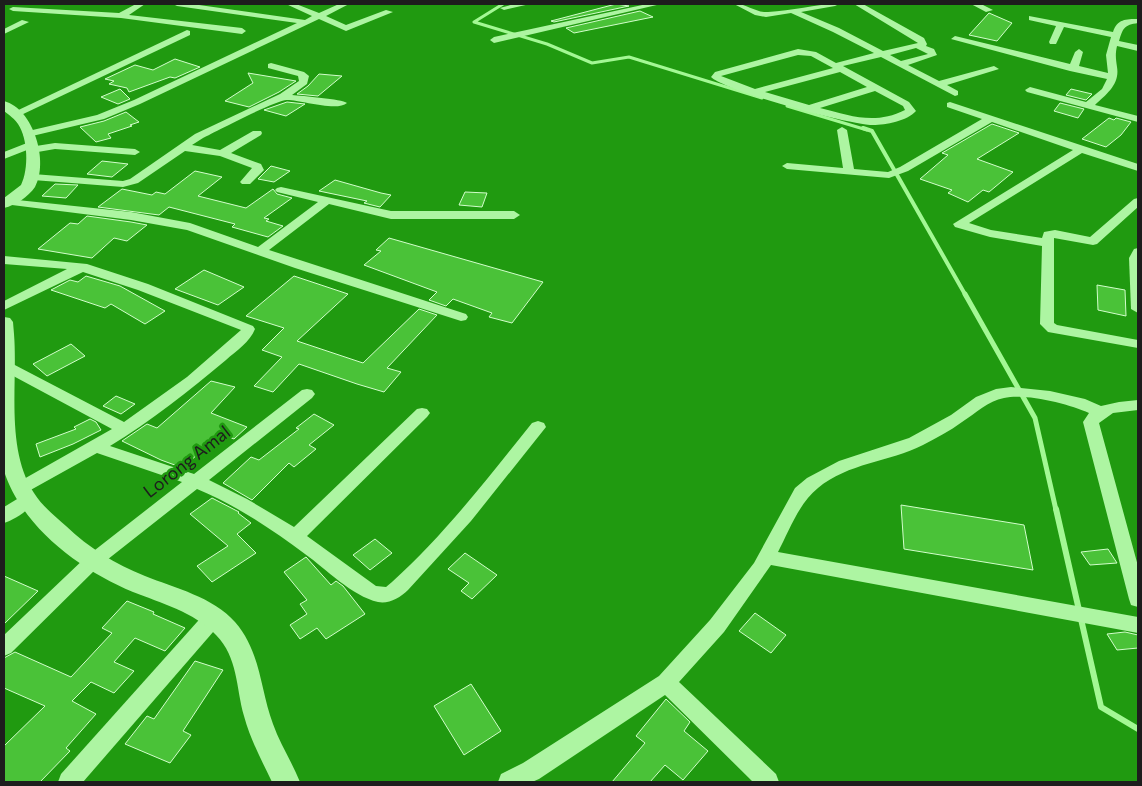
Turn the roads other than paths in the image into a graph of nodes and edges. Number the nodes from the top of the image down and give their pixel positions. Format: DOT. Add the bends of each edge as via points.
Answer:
graph roads {
  1 [pos="141,4"];
  2 [pos="177,4"];
  3 [pos="290,4"];
  4 [pos="344,4"];
  5 [pos="526,4"];
  6 [pos="657,4"];
  7 [pos="738,4"];
  8 [pos="835,4"];
  9 [pos="858,4"];
  10 [pos="975,4"];
  11 [pos="825,5"];
  12 [pos="504,8"];
  13 [pos="13,9"];
  14 [pos="804,9"];
  15 [pos="220,10"];
  16 [pos="989,10"];
  17 [pos="792,11"];
  18 [pos="389,12"];
  19 [pos="121,16"];
  20 [pos="316,16"];
  21 [pos="1032,18"];
  22 [pos="1138,21"];
  23 [pos="25,22"];
  24 [pos="304,22"];
  25 [pos="823,24"];
  26 [pos="1061,24"];
  27 [pos="196,25"];
  28 [pos="242,31"];
  29 [pos="4,32"];
  30 [pos="187,33"];
  31 [pos="954,39"];
  32 [pos="1114,39"];
  33 [pos="494,40"];
  34 [pos="1053,42"];
  35 [pos="918,46"];
  36 [pos="1138,48"];
  37 [pos="1079,52"];
  38 [pos="881,54"];
  39 [pos="900,64"];
  40 [pos="271,66"];
  41 [pos="837,67"];
  42 [pos="994,69"];
  43 [pos="1073,69"];
  44 [pos="1112,77"];
  45 [pos="939,84"];
  46 [pos="874,88"];
  47 [pos="1030,90"];
  48 [pos="756,91"];
  49 [pos="955,93"];
  50 [pos="282,96"];
  51 [pos="342,103"];
  52 [pos="950,105"];
  53 [pos="1089,105"];
  54 [pos="810,108"];
  55 [pos="9,113"];
  56 [pos="990,119"];
  57 [pos="1138,119"];
  58 [pos="842,130"];
  59 [pos="257,133"];
  60 [pos="31,143"];
  61 [pos="182,147"];
  62 [pos="1081,149"];
  63 [pos="135,152"];
  64 [pos="222,154"];
  65 [pos="4,156"];
  66 [pos="787,166"];
  67 [pos="1138,168"];
  68 [pos="849,172"];
  69 [pos="33,177"];
  70 [pos="246,182"];
  71 [pos="281,190"];
  72 [pos="326,201"];
  73 [pos="1138,201"];
  74 [pos="6,203"];
  75 [pos="514,215"];
  76 [pos="1048,243"];
  77 [pos="260,251"];
  78 [pos="1138,252"];
  79 [pos="4,260"];
  80 [pos="82,267"];
  81 [pos="4,306"];
  82 [pos="1138,309"];
  83 [pos="461,317"];
  84 [pos="4,322"];
  85 [pos="1138,344"];
  86 [pos="6,366"];
  87 [pos="307,394"];
  88 [pos="5,398"];
  89 [pos="1138,405"];
  90 [pos="1100,412"];
  91 [pos="422,413"];
  92 [pos="538,427"];
  93 [pos="124,429"];
  94 [pos="96,447"];
  95 [pos="195,481"];
  96 [pos="24,494"];
  97 [pos="4,516"];
  98 [pos="296,536"];
  99 [pos="767,557"];
  100 [pos="92,562"];
  101 [pos="1138,599"];
  102 [pos="213,618"];
  103 [pos="1138,624"];
  104 [pos="4,647"];
  105 [pos="666,684"];
  106 [pos="69,782"];
  107 [pos="286,782"];
  108 [pos="509,782"];
  109 [pos="768,782"];
  1 -- 19 [label="street"];
  2 -- 15 [label="street"];
  3 -- 20 [label="street"];
  4 -- 20 [label="street"];
  5 -- 12 [label="street"];
  6 -- 33 [label="street"];
  7 -- 17 [label="street" via="764,15"];
  8 -- 11 [label="street"];
  9 -- 35 [label="street" via="921,40 923,44"];
  10 -- 16 [label="street"];
  11 -- 14 [label="street"];
  13 -- 19 [label="street"];
  14 -- 17 [label="street"];
  14 -- 25 [label="street"];
  15 -- 24 [label="street"];
  15 -- 27 [label="street"];
  17 -- 25 [label="street"];
  18 -- 20 [label="street" via="349,28"];
  19 -- 27 [label="street"];
  20 -- 24 [label="street"];
  21 -- 26 [label="street"];
  22 -- 32 [label="street" via="1119,26"];
  23 -- 29 [label="street"];
  24 -- 60 [label="street" via="137,102"];
  25 -- 38 [label="street"];
  26 -- 32 [label="street"];
  26 -- 34 [label="street"];
  27 -- 28 [label="street"];
  30 -- 55 [label="street"];
  31 -- 43 [label="street"];
  32 -- 36 [label="street"];
  32 -- 44 [label="street" via="1110,55"];
  35 -- 38 [label="street"];
  35 -- 39 [label="street" via="931,51 933,56"];
  37 -- 43 [label="street"];
  38 -- 39 [label="street"];
  38 -- 41 [label="street"];
  39 -- 45 [label="street"];
  40 -- 50 [label="street" via="304,76 304,82"];
  41 -- 46 [label="street"];
  41 -- 48 [label="street"];
  41 -- 48 [label="street" via="810,53 798,52 716,75"];
  42 -- 45 [label="street"];
  43 -- 44 [label="street"];
  44 -- 53 [label="street" via="1108,88"];
  45 -- 49 [label="street"];
  46 -- 54 [label="street"];
  46 -- 54 [label="street" via="906,104 911,111 870,122"];
  47 -- 53 [label="street"];
  48 -- 54 [label="street"];
  50 -- 51 [label="street"];
  50 -- 61 [label="street" via="216,126"];
  52 -- 56 [label="street"];
  53 -- 57 [label="street"];
  55 -- 60 [label="street" via="23,122"];
  56 -- 62 [label="street"];
  56 -- 68 [label="street" via="900,171 888,175"];
  58 -- 68 [label="street"];
  59 -- 64 [label="street"];
  60 -- 63 [label="street"];
  60 -- 65 [label="street"];
  60 -- 69 [label="street"];
  61 -- 64 [label="street"];
  61 -- 69 [label="street" via="128,184"];
  62 -- 67 [label="street"];
  62 -- 76 [label="street" via="959,224"];
  64 -- 70 [label="street" via="257,166 258,170"];
  66 -- 68 [label="street"];
  69 -- 74 [label="street" via="23,192"];
  71 -- 72 [label="street"];
  72 -- 75 [label="street" via="401,216"];
  72 -- 77 [label="street"];
  73 -- 76 [label="street" via="1093,240 1052,233 1048,235"];
  74 -- 77 [label="street" via="166,221"];
  76 -- 85 [label="street" via="1048,325"];
  77 -- 83 [label="street"];
  78 -- 82 [label="street" via="1135,258"];
  79 -- 80 [label="street"];
  80 -- 81 [label="street"];
  80 -- 93 [label="street" via="143,287 248,329 216,361"];
  84 -- 86 [label="street"];
  86 -- 88 [label="street"];
  86 -- 93 [label="street"];
  87 -- 95 [label="street, Lorong Amal"];
  88 -- 96 [label="street" via="11,463"];
  89 -- 90 [label="street"];
  90 -- 99 [label="street" via="1080,403 1034,394 1001,393 981,401 915,442 845,465 813,482 801,493"];
  90 -- 101 [label="street" via="1091,422 1092,429"];
  91 -- 98 [label="street"];
  92 -- 98 [label="street" via="466,517 391,593 377,594 365,589"];
  93 -- 94 [label="street"];
  94 -- 95 [label="street"];
  94 -- 96 [label="street"];
  95 -- 98 [label="street" via="223,493"];
  95 -- 100 [label="street, Lorong Amal"];
  96 -- 97 [label="street"];
  96 -- 100 [label="street" via="68,542"];
  99 -- 103 [label="street"];
  99 -- 105 [label="street" via="718,626"];
  100 -- 102 [label="street"];
  100 -- 104 [label="street, Lorong Amal"];
  102 -- 106 [label="street"];
  102 -- 107 [label="street" via="234,638 246,660 257,716"];
  105 -- 108 [label="street"];
  105 -- 109 [label="street"];
}
